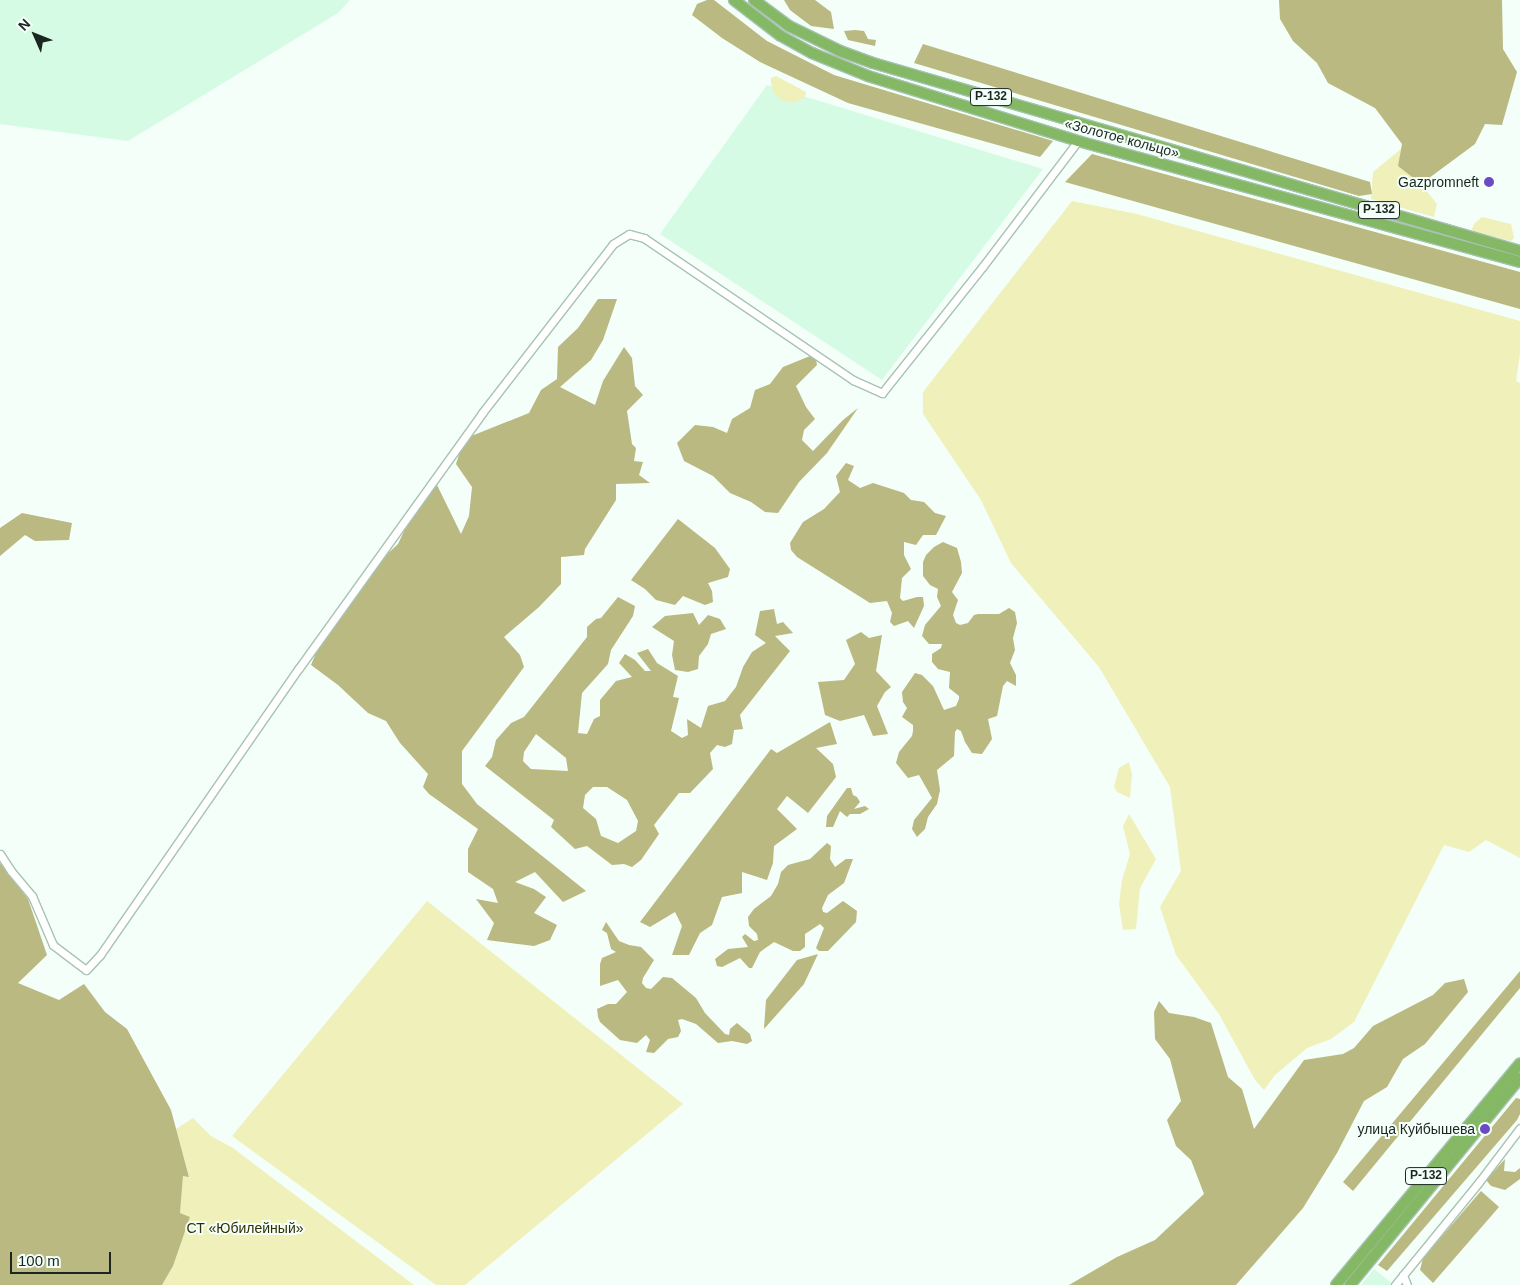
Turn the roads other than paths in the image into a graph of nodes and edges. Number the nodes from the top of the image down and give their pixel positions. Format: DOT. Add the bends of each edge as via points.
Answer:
graph roads {
  1 [pos="734,0"];
  2 [pos="754,0"];
  3 [pos="1078,141"];
  4 [pos="1520,251"];
  5 [pos="1520,262"];
  6 [pos="0,854"];
  7 [pos="1520,1063"];
  8 [pos="1520,1078"];
  9 [pos="1520,1128"];
  10 [pos="1404,1275"];
  11 [pos="1336,1285"];
  12 [pos="1350,1285"];
  13 [pos="1395,1285"];
  14 [pos="1407,1285"];
  1 -- 3 [label="highway, «Золотое кольцо» / Р-132" via="781,36 833,63"];
  2 -- 4 [label="highway, «Золотое кольцо» / Р-132" via="789,26 873,63"];
  3 -- 5 [label="highway, «Золотое кольцо» / Р-132"];
  3 -- 6 [label="street" via="984,266 882,393 853,380 644,238 630,234 613,244 482,413 299,668 100,955 86,970 53,945 32,896"];
  7 -- 11 [label="highway, Р-132"];
  8 -- 12 [label="highway, Р-132"];
  9 -- 10 [label="street"];
  10 -- 13 [label="street"];
  10 -- 14 [label="street"];
}
